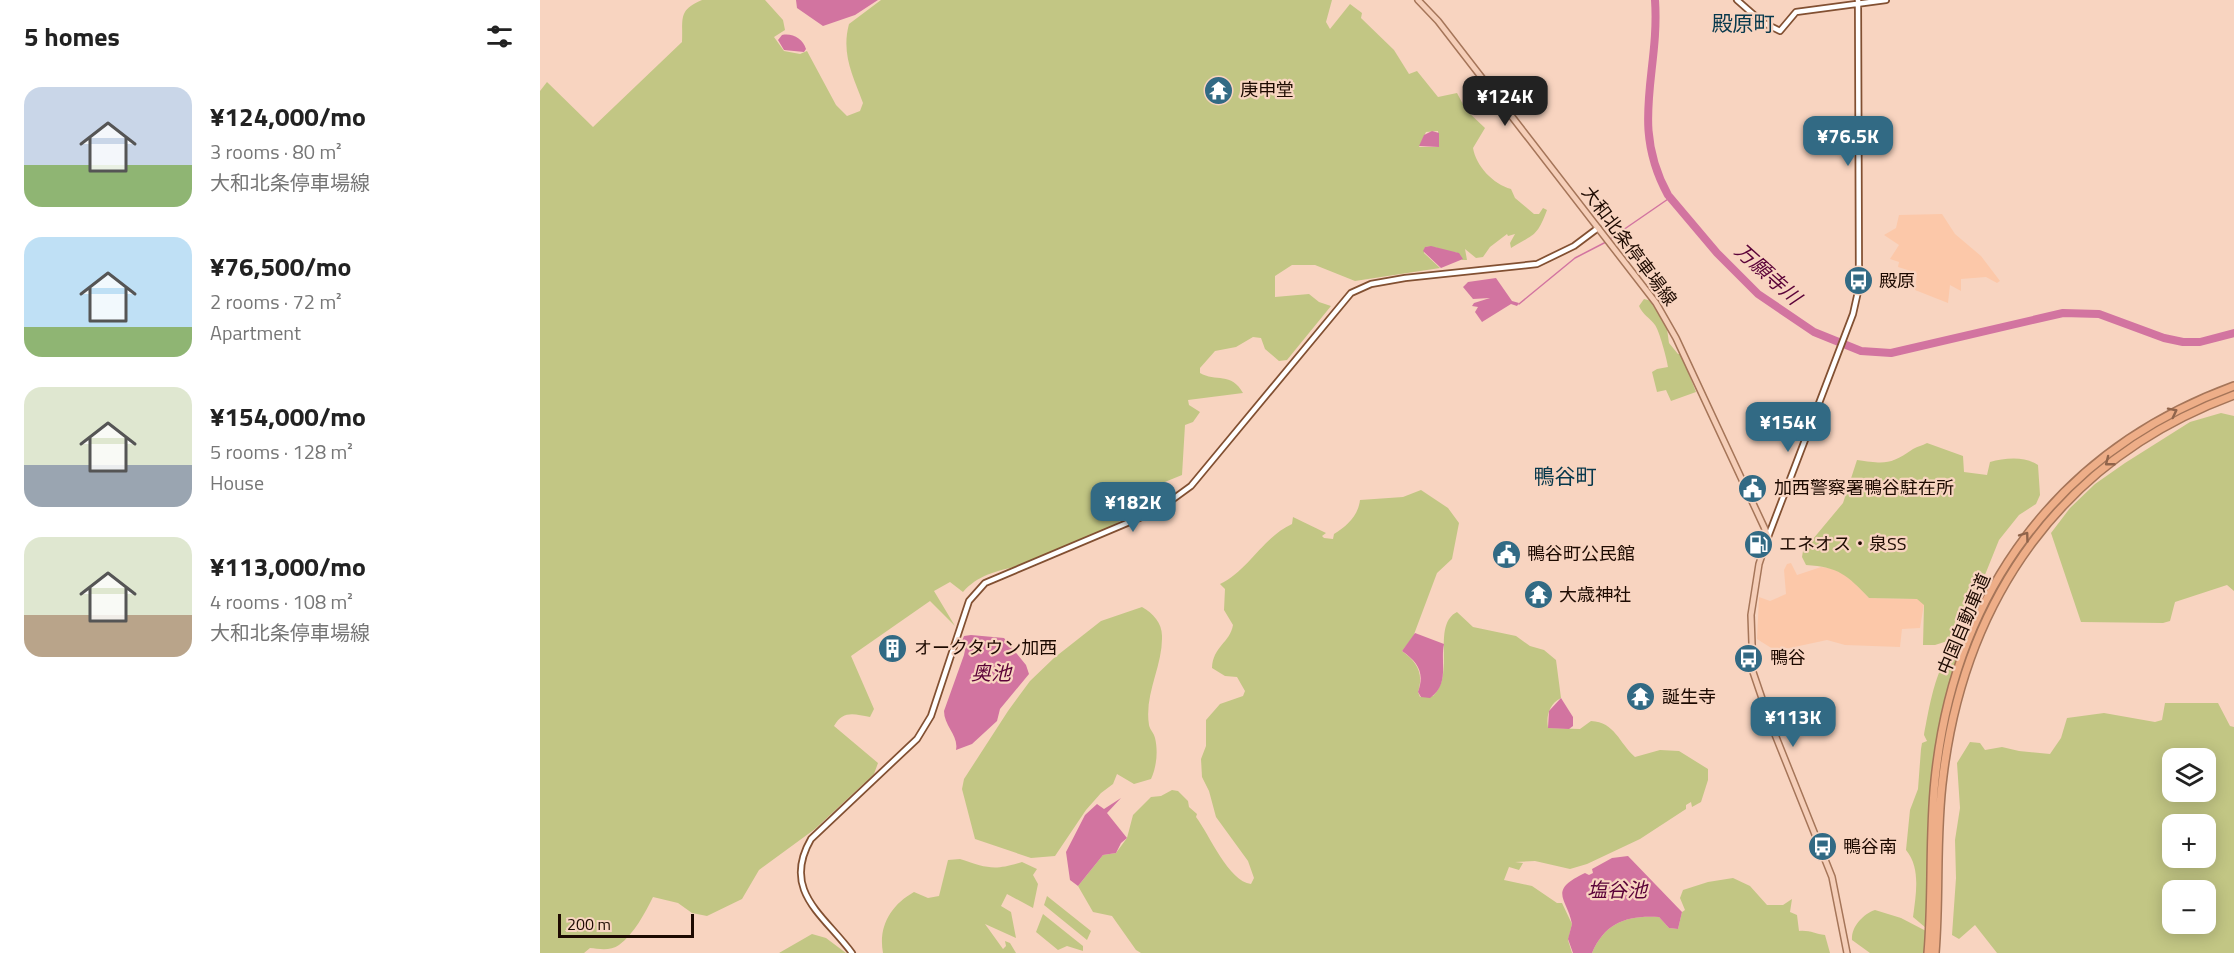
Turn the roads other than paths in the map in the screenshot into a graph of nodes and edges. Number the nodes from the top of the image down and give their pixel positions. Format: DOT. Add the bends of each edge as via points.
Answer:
graph roads {
  1 [pos="1418,0"];
  2 [pos="1737,0"];
  3 [pos="1886,0"];
  4 [pos="1858,2"];
  5 [pos="1598,228"];
  6 [pos="2234,386"];
  7 [pos="2234,395"];
  8 [pos="1768,537"];
  9 [pos="852,953"];
  10 [pos="1847,953"];
  11 [pos="1928,953"];
  12 [pos="1935,953"];
  1 -- 5 [label="main road, 大和北条停車場線"];
  2 -- 4 [label="street" via="1762,22 1780,31 1796,12"];
  3 -- 4 [label="street"];
  4 -- 8 [label="street" via="1859,287 1853,314"];
  5 -- 8 [label="main road, 大和北条停車場線" via="1668,323"];
  5 -- 9 [label="street" via="1574,246 1537,264 1406,278 1351,292 1191,486 1158,510 985,583 969,601 931,717 916,739 811,839 803,852 800,880 806,898"];
  11 -- 6 [label="highway, 中国自動車道, one-way" via="1932,810 1939,748 1963,657 2000,574 2049,506 2095,463 2157,420"];
  7 -- 12 [label="highway, 中国自動車道, one-way" via="2161,427 2094,474 2037,534 1998,596 1970,659 1946,750"];
  8 -- 10 [label="main road" via="1752,598 1753,672 1832,877"];
}
